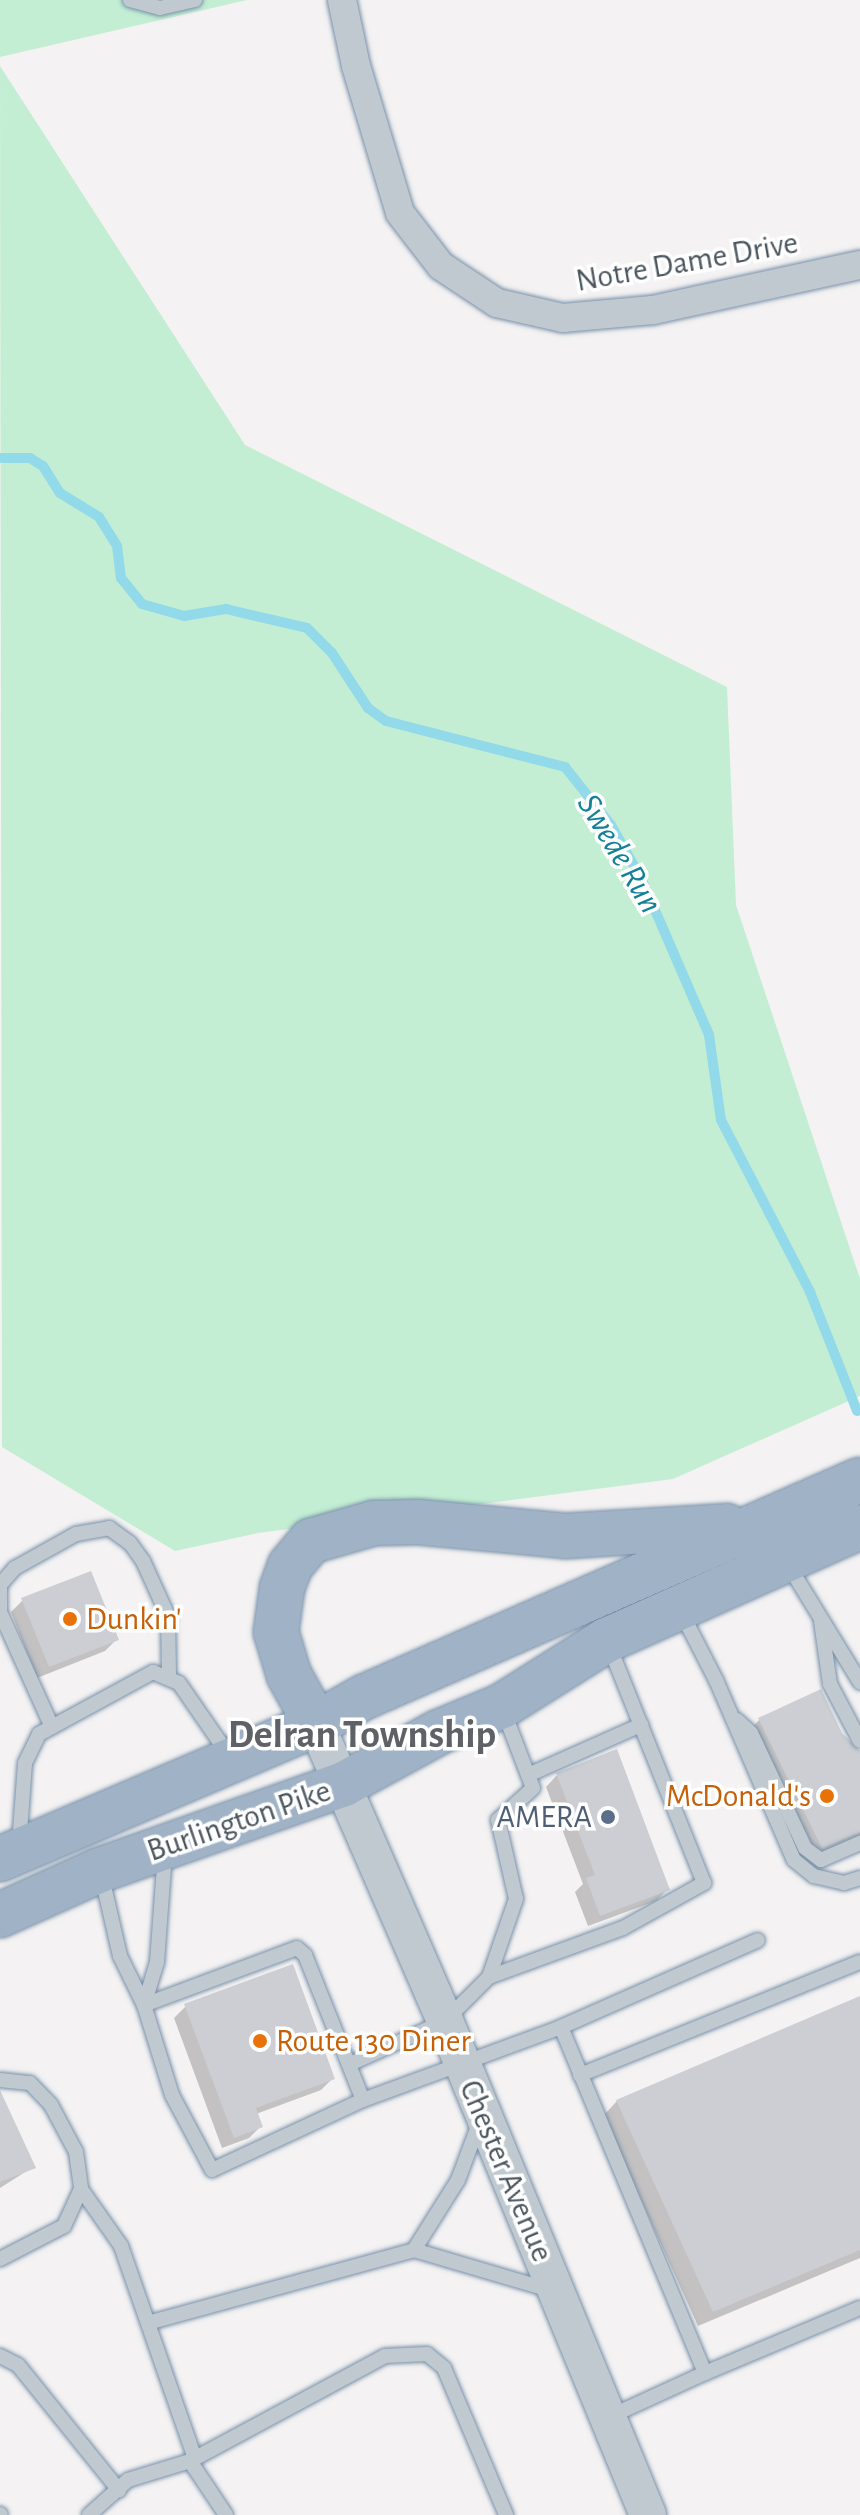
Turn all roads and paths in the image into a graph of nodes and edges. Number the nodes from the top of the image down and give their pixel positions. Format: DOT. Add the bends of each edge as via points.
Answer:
graph roads {
  1 [pos="130,0"];
  2 [pos="195,0"];
  3 [pos="342,0"];
  4 [pos="860,265"];
  5 [pos="860,1480"];
  6 [pos="762,1523"];
  7 [pos="860,1527"];
  8 [pos="786,1561"];
  9 [pos="679,1609"];
  10 [pos="821,1615"];
  11 [pos="607,1640"];
  12 [pos="169,1675"];
  13 [pos="860,1682"];
  14 [pos="502,1706"];
  15 [pos="731,1715"];
  16 [pos="316,1724"];
  17 [pos="641,1725"];
  18 [pos="45,1730"];
  19 [pos="860,1741"];
  20 [pos="230,1758"];
  21 [pos="528,1775"];
  22 [pos="344,1784"];
  23 [pos="860,1843"];
  24 [pos="165,1847"];
  25 [pos="9,1855"];
  26 [pos="100,1870"];
  27 [pos="860,1878"];
  28 [pos="0,1915"];
  29 [pos="758,1940"];
  30 [pos="860,1962"];
  31 [pos="489,1977"];
  32 [pos="144,2005"];
  33 [pos="445,2021"];
  34 [pos="561,2027"];
  35 [pos="350,2064"];
  36 [pos="462,2065"];
  37 [pos="580,2075"];
  38 [pos="0,2080"];
  39 [pos="363,2100"];
  40 [pos="483,2114"];
  41 [pos="81,2189"];
  42 [pos="414,2250"];
  43 [pos="0,2259"];
  44 [pos="557,2292"];
  45 [pos="860,2308"];
  46 [pos="148,2323"];
  47 [pos="0,2356"];
  48 [pos="705,2373"];
  49 [pos="609,2417"];
  50 [pos="192,2459"];
  51 [pos="119,2490"];
  52 [pos="89,2515"];
  53 [pos="226,2515"];
  54 [pos="506,2515"];
  55 [pos="648,2515"];
  1 -- 2 [label="lane" via="160,8"];
  3 -- 4 [label="street, Notre Dame Drive" via="400,213 441,266 497,303 563,318 653,310"];
  5 -- 6 [label="highway, Burlington Pike"];
  6 -- 16 [label="highway, Burlington Pike" via="364,1697"];
  6 -- 16 [label="highway" via="565,1536 374,1523 311,1541 290,1566 276,1632 289,1675"];
  7 -- 8 [label="highway, Burlington Pike"];
  8 -- 9 [label="highway, Burlington Pike"];
  8 -- 10 [label="lane"];
  9 -- 11 [label="highway, Burlington Pike"];
  9 -- 15 [label="lane"];
  10 -- 13 [label="lane"];
  10 -- 19 [label="lane" via="830,1684"];
  11 -- 14 [label="highway, Burlington Pike"];
  11 -- 17 [label="lane"];
  12 -- 18 [label="lane" via="153,1672"];
  12 -- 18 [label="lane" via="168,1616 143,1561 109,1528 76,1534 15,1568 0,1585 0,1612"];
  12 -- 20 [label="lane"];
  14 -- 21 [label="lane"];
  14 -- 22 [label="highway, Burlington Pike" via="439,1732"];
  15 -- 23 [label="lane" via="751,1733 805,1848 821,1860"];
  15 -- 27 [label="lane" via="794,1860 814,1876 844,1883"];
  16 -- 20 [label="highway, Burlington Pike"];
  16 -- 22 [label="street, Chester Avenue"];
  17 -- 21 [label="lane"];
  17 -- 31 [label="lane" via="704,1883 623,1928"];
  18 -- 25 [label="lane" via="25,1763"];
  20 -- 25 [label="highway, Burlington Pike"];
  21 -- 31 [label="lane" via="533,1788 498,1820 516,1899"];
  22 -- 24 [label="highway, Burlington Pike"];
  22 -- 33 [label="street, Chester Avenue"];
  24 -- 26 [label="highway, Burlington Pike"];
  24 -- 32 [label="lane" via="157,1962"];
  26 -- 28 [label="highway, Burlington Pike"];
  26 -- 32 [label="lane" via="120,1956"];
  29 -- 34 [label="lane"];
  30 -- 37 [label="lane"];
  31 -- 33 [label="lane"];
  32 -- 35 [label="lane" via="297,1948 305,1955"];
  32 -- 39 [label="lane" via="172,2095 212,2170"];
  33 -- 35 [label="lane"];
  33 -- 36 [label="street, Chester Avenue"];
  34 -- 36 [label="lane"];
  34 -- 37 [label="lane"];
  35 -- 39 [label="lane"];
  36 -- 39 [label="lane"];
  36 -- 40 [label="street, Chester Avenue"];
  37 -- 48 [label="lane"];
  38 -- 41 [label="lane" via="30,2083 51,2105 76,2152"];
  40 -- 42 [label="lane" via="458,2180"];
  40 -- 44 [label="street, Chester Avenue"];
  41 -- 43 [label="lane" via="64,2226"];
  41 -- 46 [label="lane" via="121,2246"];
  42 -- 44 [label="lane"];
  42 -- 46 [label="lane"];
  44 -- 49 [label="street, Chester Avenue"];
  45 -- 48 [label="lane"];
  46 -- 50 [label="lane"];
  47 -- 51 [label="lane" via="18,2365"];
  48 -- 49 [label="lane"];
  49 -- 55 [label="street, Chester Avenue"];
  50 -- 51 [label="lane" via="128,2480"];
  50 -- 53 [label="lane"];
  50 -- 54 [label="lane" via="385,2356 427,2354 444,2368"];
  51 -- 52 [label="lane"];
}
